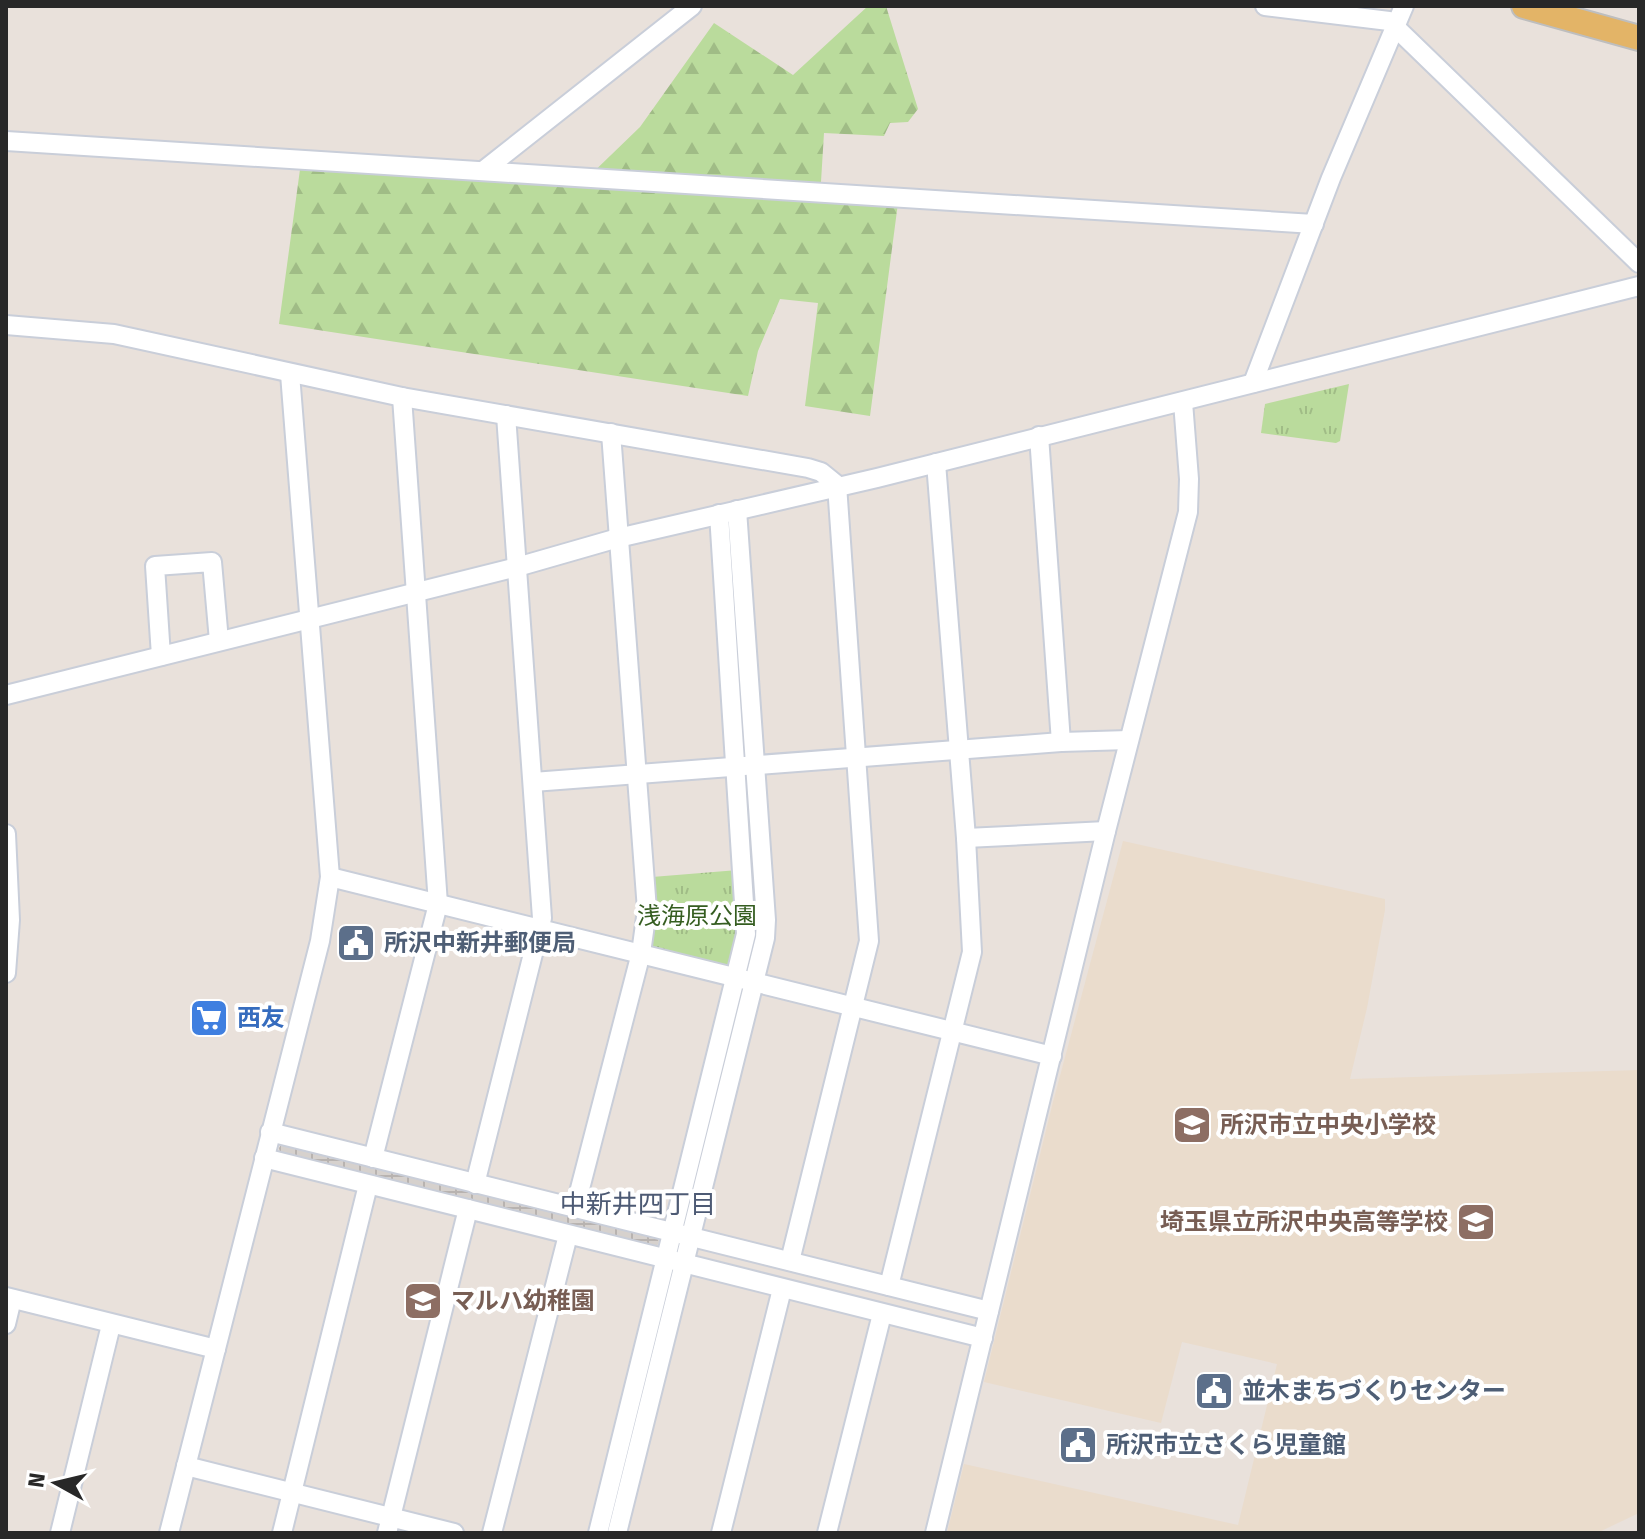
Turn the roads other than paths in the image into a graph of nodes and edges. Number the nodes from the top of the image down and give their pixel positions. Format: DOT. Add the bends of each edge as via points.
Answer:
graph roads {
  1 [pos="692,6"];
  2 [pos="1265,6"];
  3 [pos="1404,6"];
  4 [pos="1524,6"];
  5 [pos="1374,12"];
  6 [pos="1395,27"];
  7 [pos="1639,38"];
  8 [pos="6,141"];
  9 [pos="483,171"];
  10 [pos="1314,224"];
  11 [pos="1639,263"];
  12 [pos="1639,286"];
  13 [pos="6,325"];
  14 [pos="290,374"];
  15 [pos="1253,383"];
  16 [pos="402,397"];
  17 [pos="1183,402"];
  18 [pos="506,415"];
  19 [pos="611,433"];
  20 [pos="1039,436"];
  21 [pos="936,463"];
  22 [pos="837,485"];
  23 [pos="728,512"];
  24 [pos="618,538"];
  25 [pos="517,567"];
  26 [pos="416,592"];
  27 [pos="311,618"];
  28 [pos="219,641"];
  29 [pos="161,656"];
  30 [pos="6,695"];
  31 [pos="1129,740"];
  32 [pos="1061,742"];
  33 [pos="960,750"];
  34 [pos="857,758"];
  35 [pos="747,766"];
  36 [pos="636,774"];
  37 [pos="533,782"];
  38 [pos="1106,831"];
  39 [pos="6,834"];
  40 [pos="966,838"];
  41 [pos="330,877"];
  42 [pos="438,904"];
  43 [pos="539,929"];
  44 [pos="641,953"];
  45 [pos="6,973"];
  46 [pos="745,980"];
  47 [pos="854,1007"];
  48 [pos="952,1031"];
  49 [pos="1052,1056"];
  50 [pos="270,1132"];
  51 [pos="264,1158"];
  52 [pos="373,1158"];
  53 [pos="475,1184"];
  54 [pos="368,1185"];
  55 [pos="575,1208"];
  56 [pos="468,1209"];
  57 [pos="568,1235"];
  58 [pos="681,1236"];
  59 [pos="675,1261"];
  60 [pos="790,1261"];
  61 [pos="889,1286"];
  62 [pos="782,1289"];
  63 [pos="9,1298"];
  64 [pos="989,1311"];
  65 [pos="882,1314"];
  66 [pos="6,1324"];
  67 [pos="111,1325"];
  68 [pos="983,1338"];
  69 [pos="216,1349"];
  70 [pos="186,1466"];
  71 [pos="292,1492"];
  72 [pos="389,1525"];
  73 [pos="60,1533"];
  74 [pos="169,1533"];
  75 [pos="282,1533"];
  76 [pos="454,1533"];
  77 [pos="492,1533"];
  78 [pos="598,1533"];
  79 [pos="617,1533"];
  80 [pos="721,1533"];
  81 [pos="827,1533"];
  82 [pos="935,1533"];
  1 -- 9 [label="street"];
  2 -- 5 [label="street"];
  3 -- 6 [label="street"];
  4 -- 7 [label="main road"];
  5 -- 6 [label="street"];
  6 -- 10 [label="street"];
  6 -- 11 [label="street"];
  8 -- 9 [label="street"];
  9 -- 10 [label="street"];
  10 -- 15 [label="street"];
  12 -- 15 [label="street"];
  13 -- 14 [label="street" via="99,332"];
  14 -- 16 [label="street"];
  14 -- 27 [label="street"];
  15 -- 17 [label="street"];
  16 -- 18 [label="street"];
  16 -- 26 [label="street"];
  17 -- 20 [label="street"];
  17 -- 31 [label="street" via="1188,512"];
  18 -- 19 [label="street"];
  18 -- 25 [label="street"];
  19 -- 22 [label="street" via="808,468"];
  19 -- 24 [label="street"];
  20 -- 21 [label="street"];
  20 -- 32 [label="street"];
  21 -- 22 [label="street"];
  21 -- 33 [label="street"];
  22 -- 23 [label="street"];
  22 -- 34 [label="street"];
  23 -- 24 [label="street"];
  23 -- 35 [label="street"];
  24 -- 25 [label="street"];
  24 -- 36 [label="street"];
  25 -- 26 [label="street"];
  25 -- 37 [label="street"];
  26 -- 27 [label="street"];
  26 -- 42 [label="street"];
  27 -- 28 [label="street"];
  27 -- 41 [label="street"];
  28 -- 29 [label="street"];
  28 -- 29 [label="street" via="212,562 155,566"];
  29 -- 30 [label="street"];
  31 -- 32 [label="street"];
  31 -- 38 [label="street"];
  32 -- 33 [label="street"];
  33 -- 34 [label="street"];
  33 -- 40 [label="street"];
  34 -- 35 [label="street"];
  34 -- 47 [label="street" via="869,941"];
  35 -- 36 [label="street"];
  35 -- 46 [label="street"];
  36 -- 37 [label="street"];
  36 -- 44 [label="street" via="647,910"];
  37 -- 43 [label="street"];
  38 -- 40 [label="street"];
  38 -- 49 [label="street"];
  39 -- 45 [label="street"];
  40 -- 48 [label="street" via="972,952"];
  41 -- 42 [label="street"];
  41 -- 50 [label="street" via="320,941"];
  42 -- 43 [label="street"];
  42 -- 52 [label="street"];
  43 -- 44 [label="street"];
  43 -- 53 [label="street"];
  44 -- 46 [label="street"];
  44 -- 55 [label="street"];
  46 -- 47 [label="street"];
  46 -- 58 [label="street"];
  47 -- 48 [label="street"];
  47 -- 60 [label="street"];
  48 -- 49 [label="street"];
  48 -- 61 [label="street"];
  49 -- 64 [label="street"];
  50 -- 51 [label="street"];
  50 -- 52 [label="street"];
  51 -- 54 [label="street"];
  51 -- 69 [label="street"];
  52 -- 53 [label="street"];
  53 -- 55 [label="street"];
  54 -- 56 [label="street"];
  54 -- 71 [label="street"];
  55 -- 58 [label="street"];
  56 -- 57 [label="street"];
  56 -- 72 [label="street"];
  57 -- 59 [label="street"];
  57 -- 77 [label="street"];
  58 -- 59 [label="street"];
  58 -- 60 [label="street"];
  59 -- 62 [label="street"];
  59 -- 78 [label="street"];
  59 -- 79 [label="street"];
  60 -- 61 [label="street"];
  61 -- 64 [label="street"];
  62 -- 65 [label="street"];
  62 -- 80 [label="street"];
  63 -- 66 [label="street"];
  63 -- 67 [label="street"];
  64 -- 68 [label="street"];
  65 -- 68 [label="street"];
  65 -- 81 [label="street"];
  67 -- 69 [label="street"];
  67 -- 73 [label="street"];
  68 -- 82 [label="street"];
  69 -- 70 [label="street"];
  70 -- 71 [label="street"];
  70 -- 74 [label="street"];
  71 -- 72 [label="street"];
  71 -- 75 [label="street"];
  72 -- 76 [label="street"];
}
